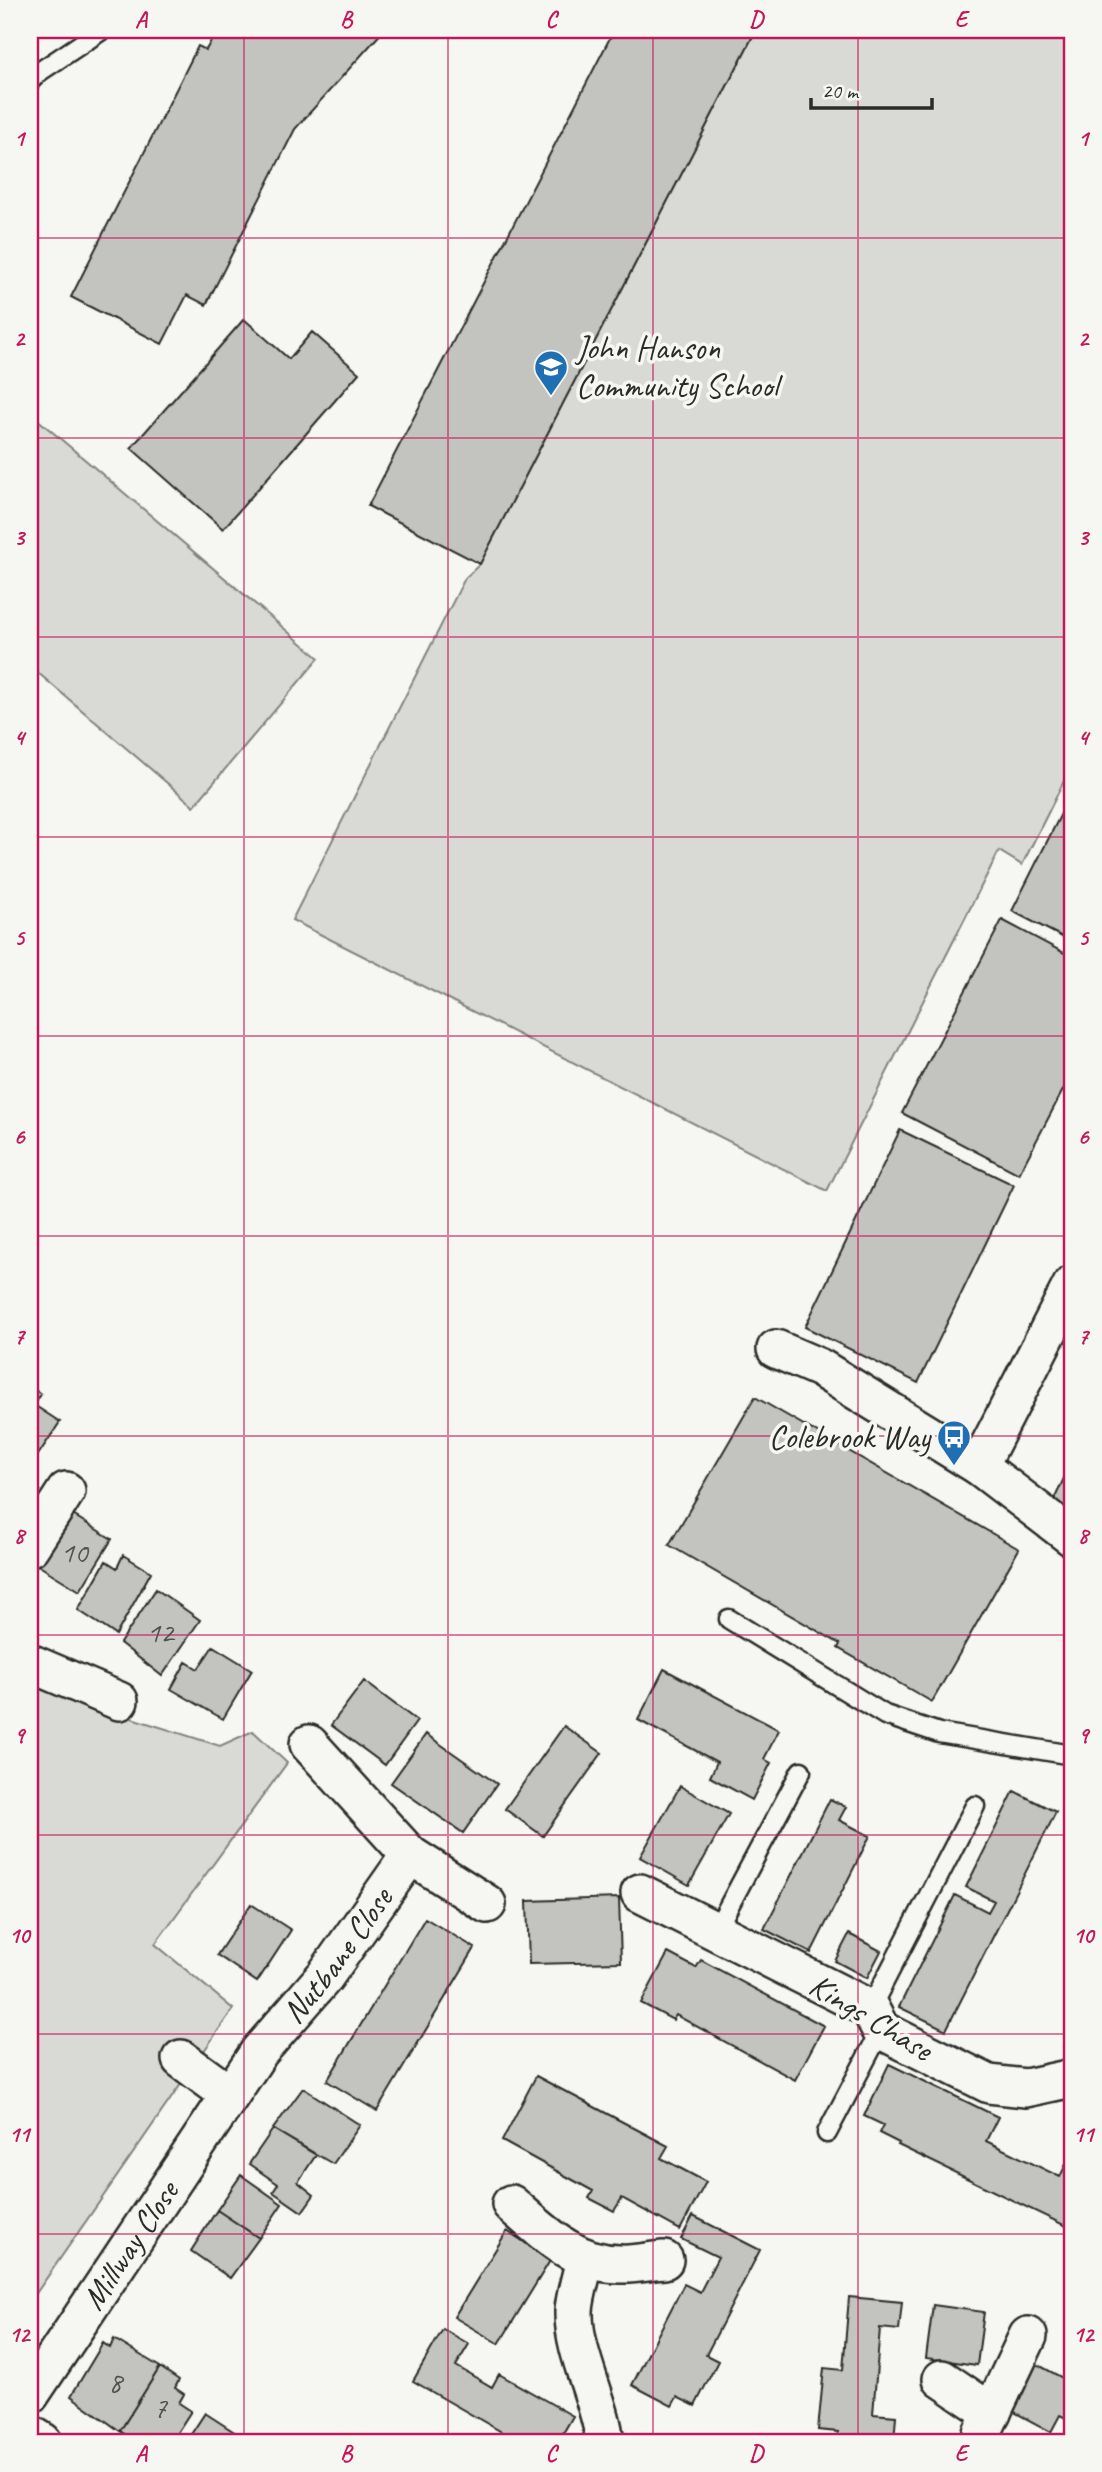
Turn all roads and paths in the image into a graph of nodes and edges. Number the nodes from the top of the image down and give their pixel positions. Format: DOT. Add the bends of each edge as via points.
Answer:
graph roads {
  1 [pos="102,30"];
  2 [pos="30,81"];
  3 [pos="1072,1285"];
  4 [pos="776,1349"];
  5 [pos="979,1466"];
  6 [pos="66,1491"];
  7 [pos="1072,1537"];
  8 [pos="30,1547"];
  9 [pos="729,1619"];
  10 [pos="30,1663"];
  11 [pos="119,1701"];
  12 [pos="309,1744"];
  13 [pos="1072,1755"];
  14 [pos="801,1771"];
  15 [pos="975,1806"];
  16 [pos="410,1855"];
  17 [pos="640,1893"];
  18 [pos="487,1904"];
  19 [pos="715,1932"];
  20 [pos="875,2019"];
  21 [pos="259,2052"];
  22 [pos="181,2059"];
  23 [pos="1072,2078"];
  24 [pos="230,2095"];
  25 [pos="827,2133"];
  26 [pos="511,2204"];
  27 [pos="585,2258"];
  28 [pos="664,2260"];
  29 [pos="1028,2336"];
  30 [pos="942,2379"];
  31 [pos="30,2395"];
  32 [pos="986,2427"];
  33 [pos="30,2434"];
  34 [pos="44,2442"];
  35 [pos="605,2442"];
  1 -- 2 [label="lane"];
  3 -- 5 [label="street"];
  4 -- 5 [label="street" via="820,1368"];
  5 -- 7 [label="street"];
  6 -- 8 [label="street"];
  9 -- 13 [label="lane" via="886,1715 939,1733"];
  10 -- 11 [label="street"];
  12 -- 16 [label="street, Nutbane Close"];
  14 -- 19 [label="lane"];
  15 -- 20 [label="lane"];
  16 -- 18 [label="street, Nutbane Close"];
  16 -- 21 [label="street, Nutbane Close" via="325,1976"];
  17 -- 19 [label="street, Kings Chase"];
  19 -- 20 [label="street, Kings Chase"];
  20 -- 23 [label="street, Kings Chase" via="989,2084 1026,2088"];
  20 -- 25 [label="lane"];
  21 -- 24 [label="street, Millway Close"];
  22 -- 24 [label="street"];
  24 -- 31 [label="street, Millway Close"];
  26 -- 27 [label="street" via="556,2243"];
  27 -- 28 [label="street" via="620,2264"];
  27 -- 35 [label="street" via="574,2312 581,2359"];
  29 -- 32 [label="street"];
  30 -- 32 [label="street"];
  33 -- 34 [label="street"];
}
